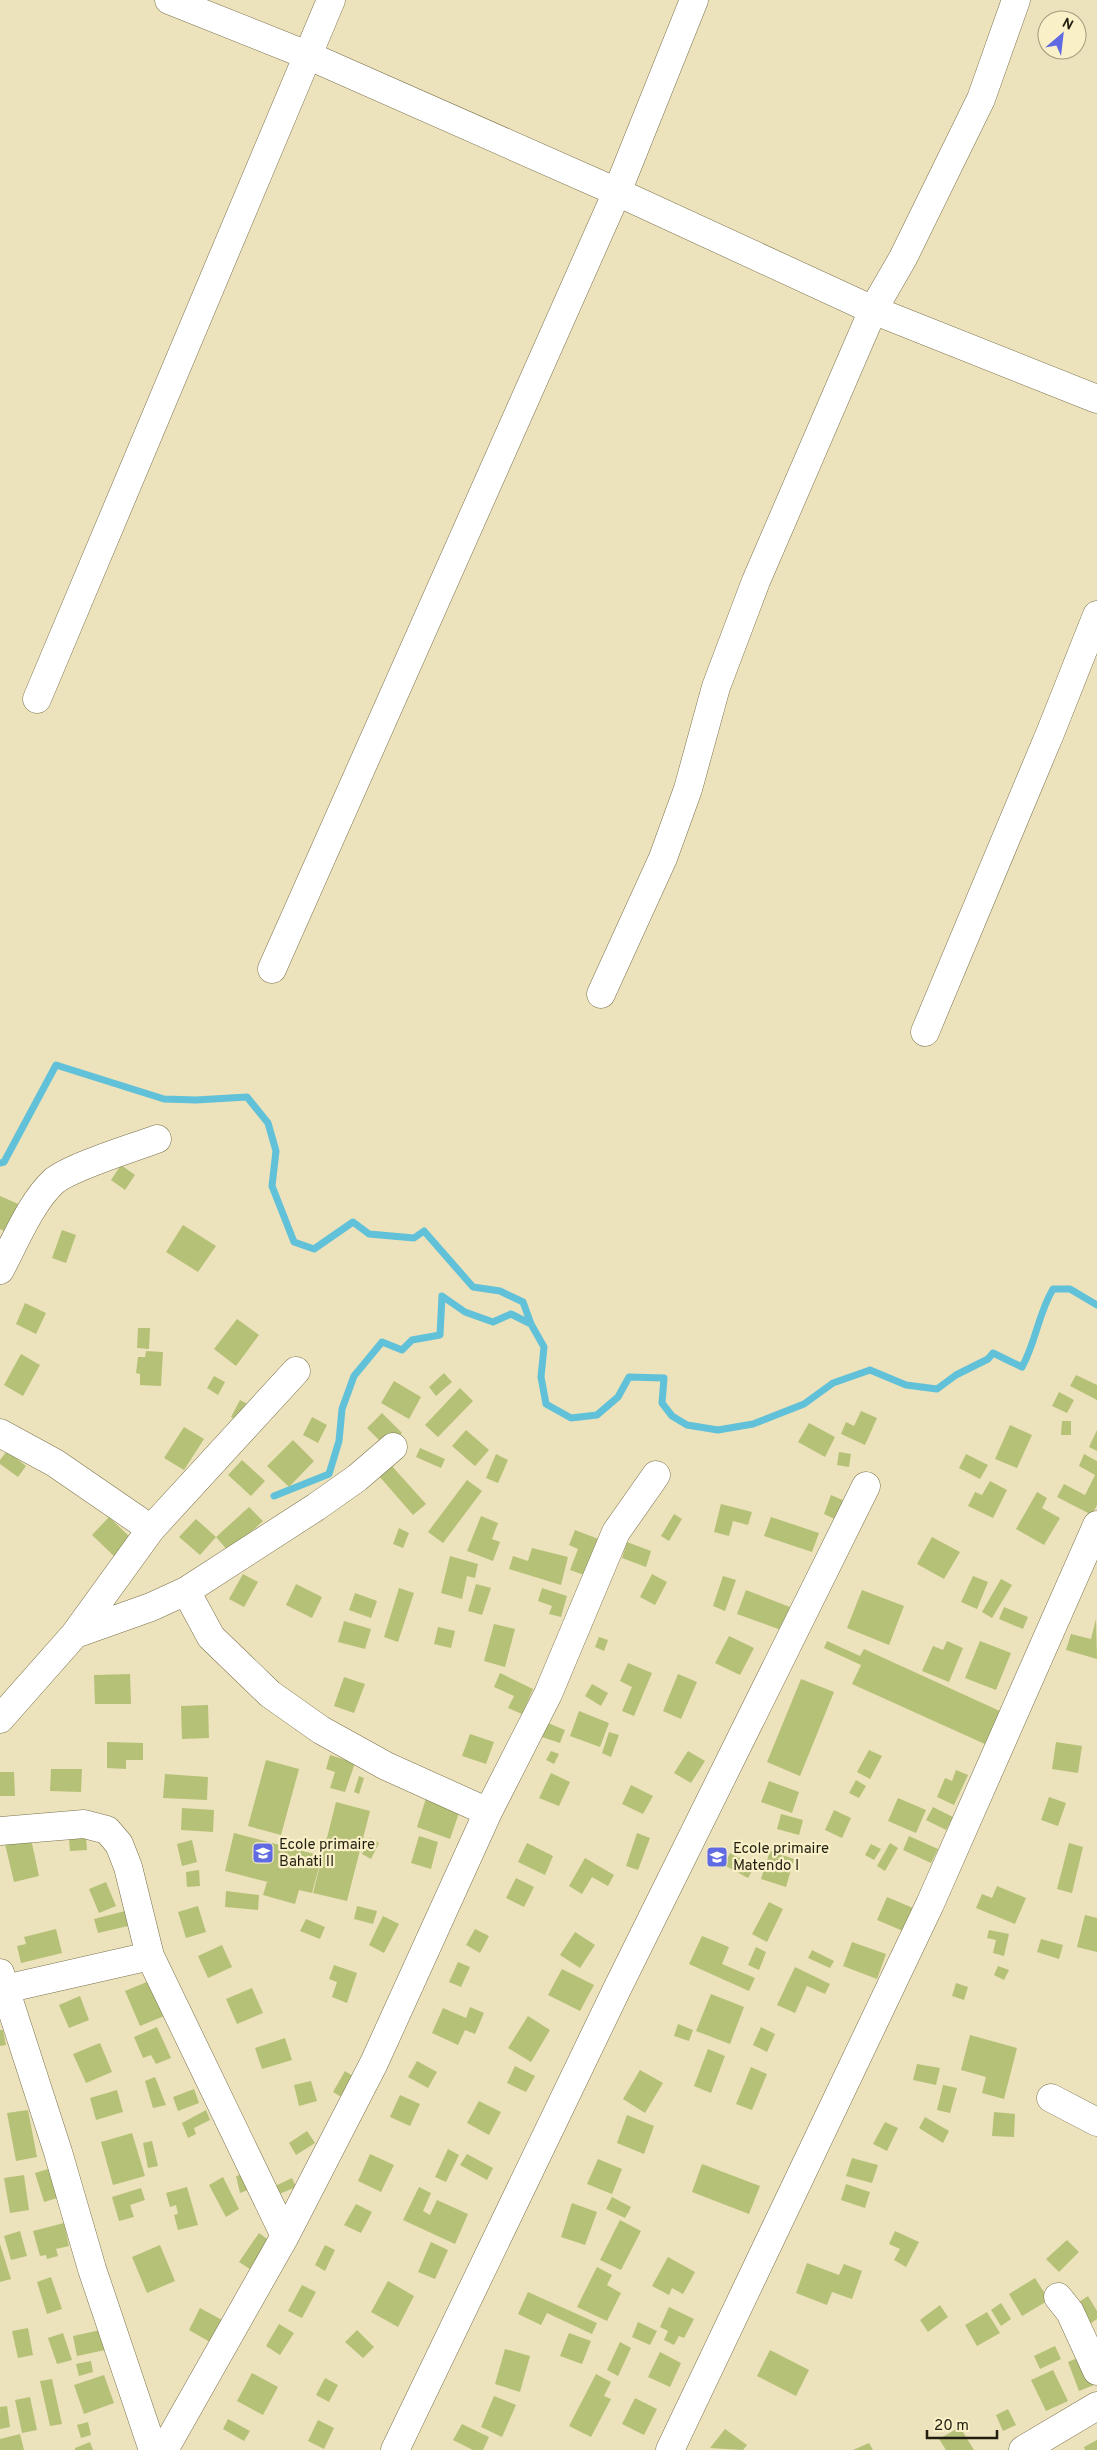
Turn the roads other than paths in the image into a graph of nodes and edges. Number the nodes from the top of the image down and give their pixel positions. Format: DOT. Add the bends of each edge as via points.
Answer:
graph roads {
  1 [pos="168,0"];
  2 [pos="330,0"];
  3 [pos="694,0"];
  4 [pos="1016,0"];
  5 [pos="307,55"];
  6 [pos="617,192"];
  7 [pos="873,310"];
  8 [pos="1097,399"];
  9 [pos="1097,615"];
  10 [pos="37,699"];
  11 [pos="272,969"];
  12 [pos="601,994"];
  13 [pos="925,1032"];
  14 [pos="158,1139"];
  15 [pos="0,1270"];
  16 [pos="296,1371"];
  17 [pos="0,1433"];
  18 [pos="393,1447"];
  19 [pos="656,1475"];
  20 [pos="866,1486"];
  21 [pos="1097,1525"];
  22 [pos="151,1529"];
  23 [pos="186,1591"];
  24 [pos="75,1634"];
  25 [pos="0,1719"];
  26 [pos="488,1812"];
  27 [pos="0,1831"];
  28 [pos="150,1956"];
  29 [pos="2,1984"];
  30 [pos="1051,2098"];
  31 [pos="1097,2122"];
  32 [pos="285,2236"];
  33 [pos="1058,2297"];
  34 [pos="1097,2372"];
  35 [pos="1097,2406"];
  36 [pos="153,2450"];
  37 [pos="164,2450"];
  38 [pos="395,2450"];
  39 [pos="670,2450"];
  40 [pos="1023,2450"];
  1 -- 5 [label="street"];
  2 -- 5 [label="street"];
  3 -- 6 [label="street"];
  4 -- 7 [label="street" via="981,99 904,258"];
  5 -- 6 [label="street"];
  5 -- 10 [label="street"];
  6 -- 7 [label="street"];
  6 -- 11 [label="street"];
  7 -- 8 [label="street"];
  7 -- 12 [label="street" via="756,581 716,687 688,789 663,858"];
  9 -- 13 [label="street" via="1052,731"];
  14 -- 15 [label="street" via="55,1180 40,1196"];
  16 -- 22 [label="street"];
  17 -- 22 [label="street" via="55,1463"];
  18 -- 23 [label="street" via="316,1507"];
  19 -- 26 [label="street" via="616,1532 548,1694"];
  20 -- 38 [label="street" via="616,1991"];
  21 -- 39 [label="street" via="930,1904"];
  22 -- 24 [label="street"];
  23 -- 24 [label="street"];
  23 -- 26 [label="street" via="211,1637 270,1694 321,1730 386,1766"];
  24 -- 25 [label="street"];
  26 -- 32 [label="street" via="374,2063"];
  27 -- 28 [label="street" via="84,1824 107,1830 119,1844 128,1867"];
  28 -- 29 [label="street"];
  28 -- 32 [label="street"];
  29 -- 36 [label="street" via="58,2152 92,2270"];
  30 -- 31 [label="street"];
  32 -- 37 [label="street"];
  33 -- 34 [label="street" via="1070,2312"];
  35 -- 40 [label="street"];
}
